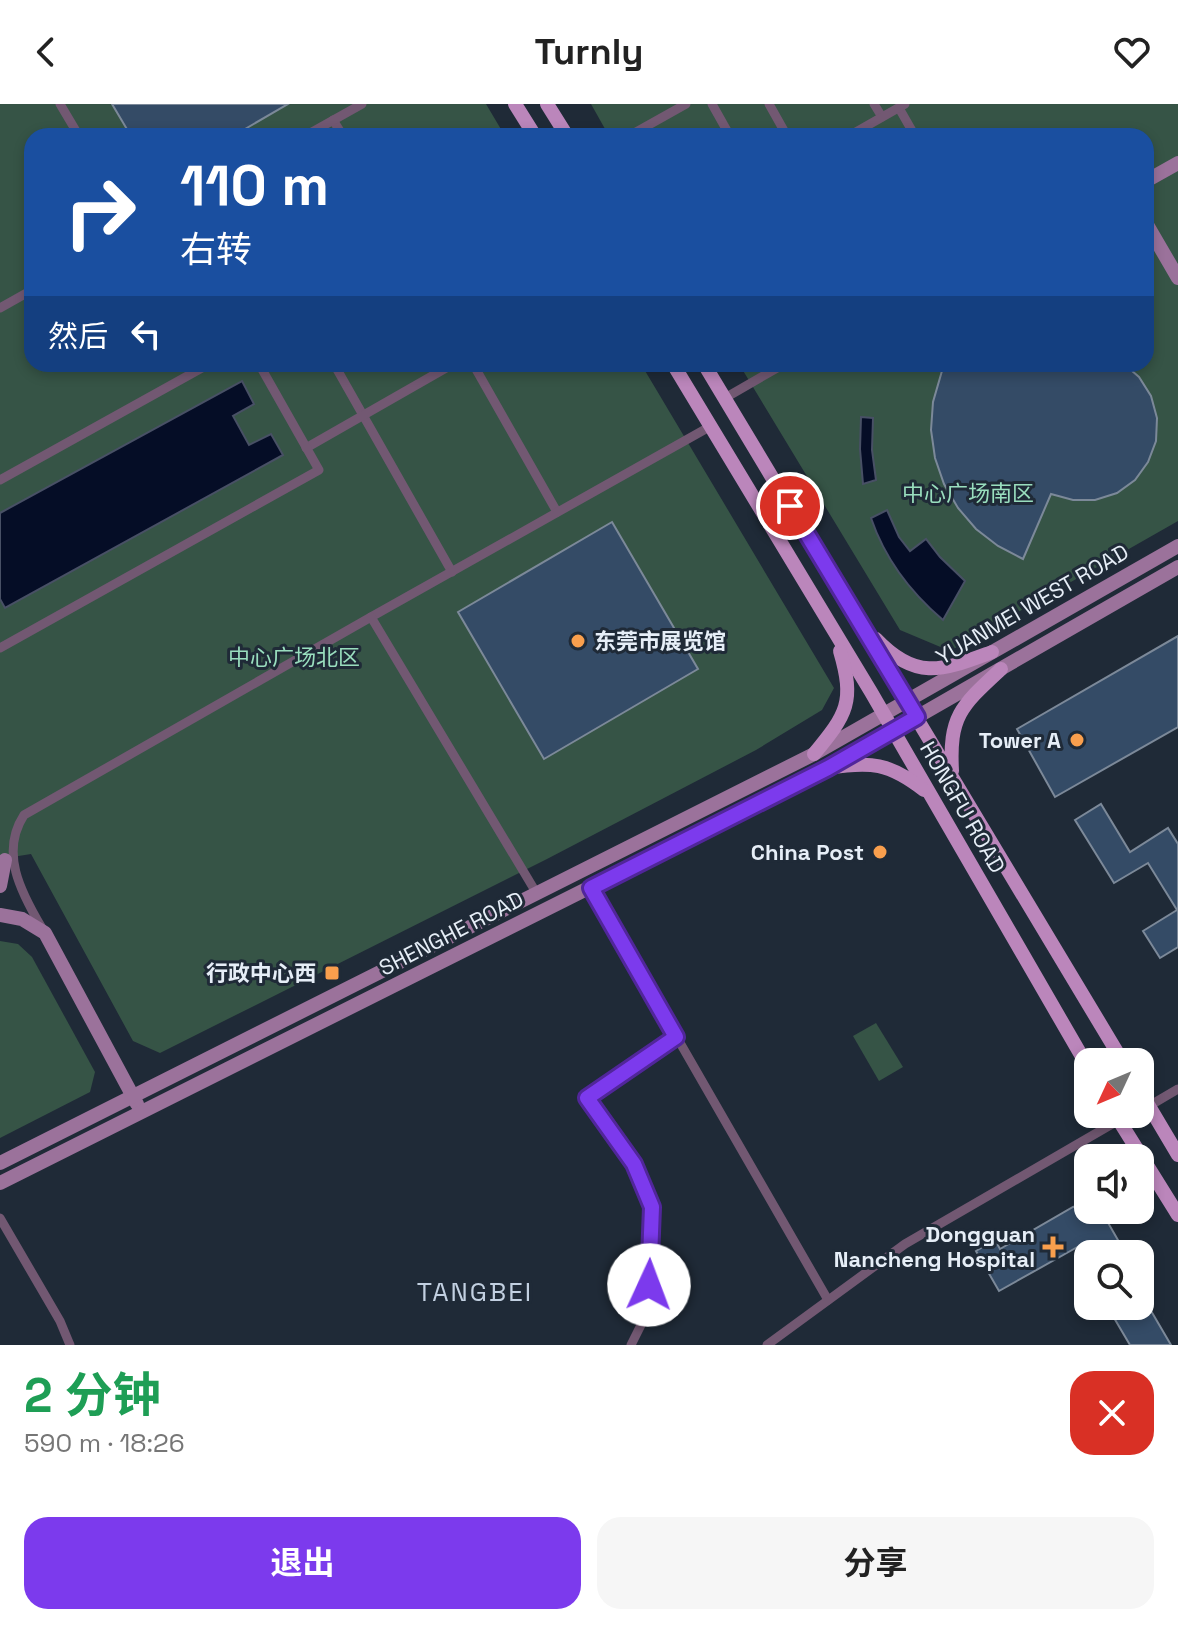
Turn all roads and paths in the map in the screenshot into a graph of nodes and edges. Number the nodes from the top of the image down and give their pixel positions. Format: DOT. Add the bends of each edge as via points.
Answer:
graph roads {
  1 [pos="60,104"];
  2 [pos="362,104"];
  3 [pos="515,104"];
  4 [pos="547,104"];
  5 [pos="686,104"];
  6 [pos="712,104"];
  7 [pos="769,104"];
  8 [pos="874,104"];
  9 [pos="902,106"];
  10 [pos="882,117"];
  11 [pos="333,120"];
  12 [pos="74,128"];
  13 [pos="319,128"];
  14 [pos="338,128"];
  15 [pos="530,128"];
  16 [pos="562,128"];
  17 [pos="643,128"];
  18 [pos="726,128"];
  19 [pos="782,128"];
  20 [pos="863,128"];
  21 [pos="912,128"];
  22 [pos="1178,163"];
  23 [pos="1154,176"];
  24 [pos="1154,237"];
  25 [pos="1178,278"];
  26 [pos="24,294"];
  27 [pos="0,308"];
  28 [pos="195,372"];
  29 [pos="265,372"];
  30 [pos="339,372"];
  31 [pos="439,372"];
  32 [pos="478,372"];
  33 [pos="678,372"];
  34 [pos="709,372"];
  35 [pos="770,372"];
  36 [pos="725,398"];
  37 [pos="363,415"];
  38 [pos="711,426"];
  39 [pos="306,448"];
  40 [pos="0,480"];
  41 [pos="557,512"];
  42 [pos="1178,546"];
  43 [pos="1178,567"];
  44 [pos="452,572"];
  45 [pos="855,614"];
  46 [pos="371,617"];
  47 [pos="834,631"];
  48 [pos="0,648"];
  49 [pos="992,652"];
  50 [pos="1001,669"];
  51 [pos="908,700"];
  52 [pos="884,714"];
  53 [pos="917,717"];
  54 [pos="893,731"];
  55 [pos="814,754"];
  56 [pos="828,768"];
  57 [pos="952,776"];
  58 [pos="930,794"];
  59 [pos="5,860"];
  60 [pos="0,886"];
  61 [pos="591,888"];
  62 [pos="537,894"];
  63 [pos="0,915"];
  64 [pos="45,933"];
  65 [pos="676,1037"];
  66 [pos="1077,1048"];
  67 [pos="1115,1048"];
  68 [pos="1178,1089"];
  69 [pos="133,1096"];
  70 [pos="1154,1103"];
  71 [pos="141,1113"];
  72 [pos="1154,1114"];
  73 [pos="1099,1128"];
  74 [pos="1124,1128"];
  75 [pos="1178,1155"];
  76 [pos="0,1163"];
  77 [pos="0,1183"];
  78 [pos="1178,1215"];
  79 [pos="0,1218"];
  80 [pos="828,1300"];
  81 [pos="70,1345"];
  82 [pos="631,1345"];
  83 [pos="767,1345"];
  1 -- 12 [label="street"];
  2 -- 11 [label="street"];
  3 -- 15 [label="main road"];
  4 -- 16 [label="main road"];
  5 -- 17 [label="street"];
  6 -- 18 [label="street"];
  7 -- 19 [label="street"];
  8 -- 10 [label="street"];
  9 -- 10 [label="street"];
  9 -- 21 [label="street"];
  10 -- 20 [label="street"];
  11 -- 13 [label="street"];
  11 -- 14 [label="street"];
  22 -- 23 [label="main road"];
  24 -- 25 [label="main road"];
  26 -- 27 [label="street"];
  28 -- 40 [label="street"];
  29 -- 39 [label="street"];
  30 -- 37 [label="street"];
  31 -- 37 [label="street"];
  32 -- 41 [label="street"];
  33 -- 38 [label="main road, HONGFU ROAD"];
  34 -- 36 [label="main road, HONGFU ROAD"];
  35 -- 36 [label="street"];
  36 -- 45 [label="main road, HONGFU ROAD"];
  37 -- 39 [label="street"];
  37 -- 44 [label="street"];
  38 -- 41 [label="street"];
  38 -- 47 [label="main road, HONGFU ROAD"];
  39 -- 48 [label="street" via="319,470"];
  41 -- 44 [label="street"];
  42 -- 49 [label="main road, YUANMEI WEST ROAD"];
  43 -- 50 [label="main road, YUANMEI WEST ROAD"];
  44 -- 46 [label="street"];
  45 -- 49 [label="main road" via="902,662 930,670"];
  45 -- 51 [label="main road, HONGFU ROAD"];
  46 -- 59 [label="street" via="24,815 6,835"];
  46 -- 62 [label="street"];
  47 -- 52 [label="main road, HONGFU ROAD"];
  47 -- 55 [label="main road" via="848,680 846,707"];
  49 -- 51 [label="main road, YUANMEI WEST ROAD"];
  50 -- 53 [label="main road, YUANMEI WEST ROAD"];
  50 -- 57 [label="main road" via="973,694 955,722"];
  51 -- 52 [label="main road, SHENGHE ROAD"];
  51 -- 53 [label="main road, HONGFU ROAD"];
  52 -- 54 [label="main road, HONGFU ROAD"];
  52 -- 55 [label="main road, SHENGHE ROAD"];
  53 -- 54 [label="main road, SHENGHE ROAD"];
  53 -- 57 [label="main road, HONGFU ROAD"];
  54 -- 56 [label="main road, SHENGHE ROAD"];
  54 -- 58 [label="main road, HONGFU ROAD"];
  55 -- 62 [label="main road, SHENGHE ROAD"];
  56 -- 58 [label="main road" via="875,764 895,770"];
  56 -- 61 [label="main road, SHENGHE ROAD"];
  57 -- 67 [label="main road, HONGFU ROAD"];
  58 -- 66 [label="main road, HONGFU ROAD"];
  59 -- 60 [label="main road"];
  59 -- 64 [label="street"];
  61 -- 65 [label="street"];
  61 -- 71 [label="main road, SHENGHE ROAD"];
  62 -- 69 [label="main road, SHENGHE ROAD"];
  63 -- 64 [label="main road" via="22,919"];
  64 -- 69 [label="main road"];
  65 -- 80 [label="street"];
  65 -- 82 [label="street" via="587,1098 634,1164 652,1207 648,1311"];
  68 -- 70 [label="street"];
  69 -- 71 [label="main road"];
  69 -- 76 [label="main road, SHENGHE ROAD"];
  71 -- 77 [label="main road, SHENGHE ROAD"];
  72 -- 75 [label="main road"];
  73 -- 80 [label="street" via="905,1244"];
  74 -- 78 [label="main road"];
  79 -- 81 [label="street"];
  80 -- 83 [label="street"];
}
